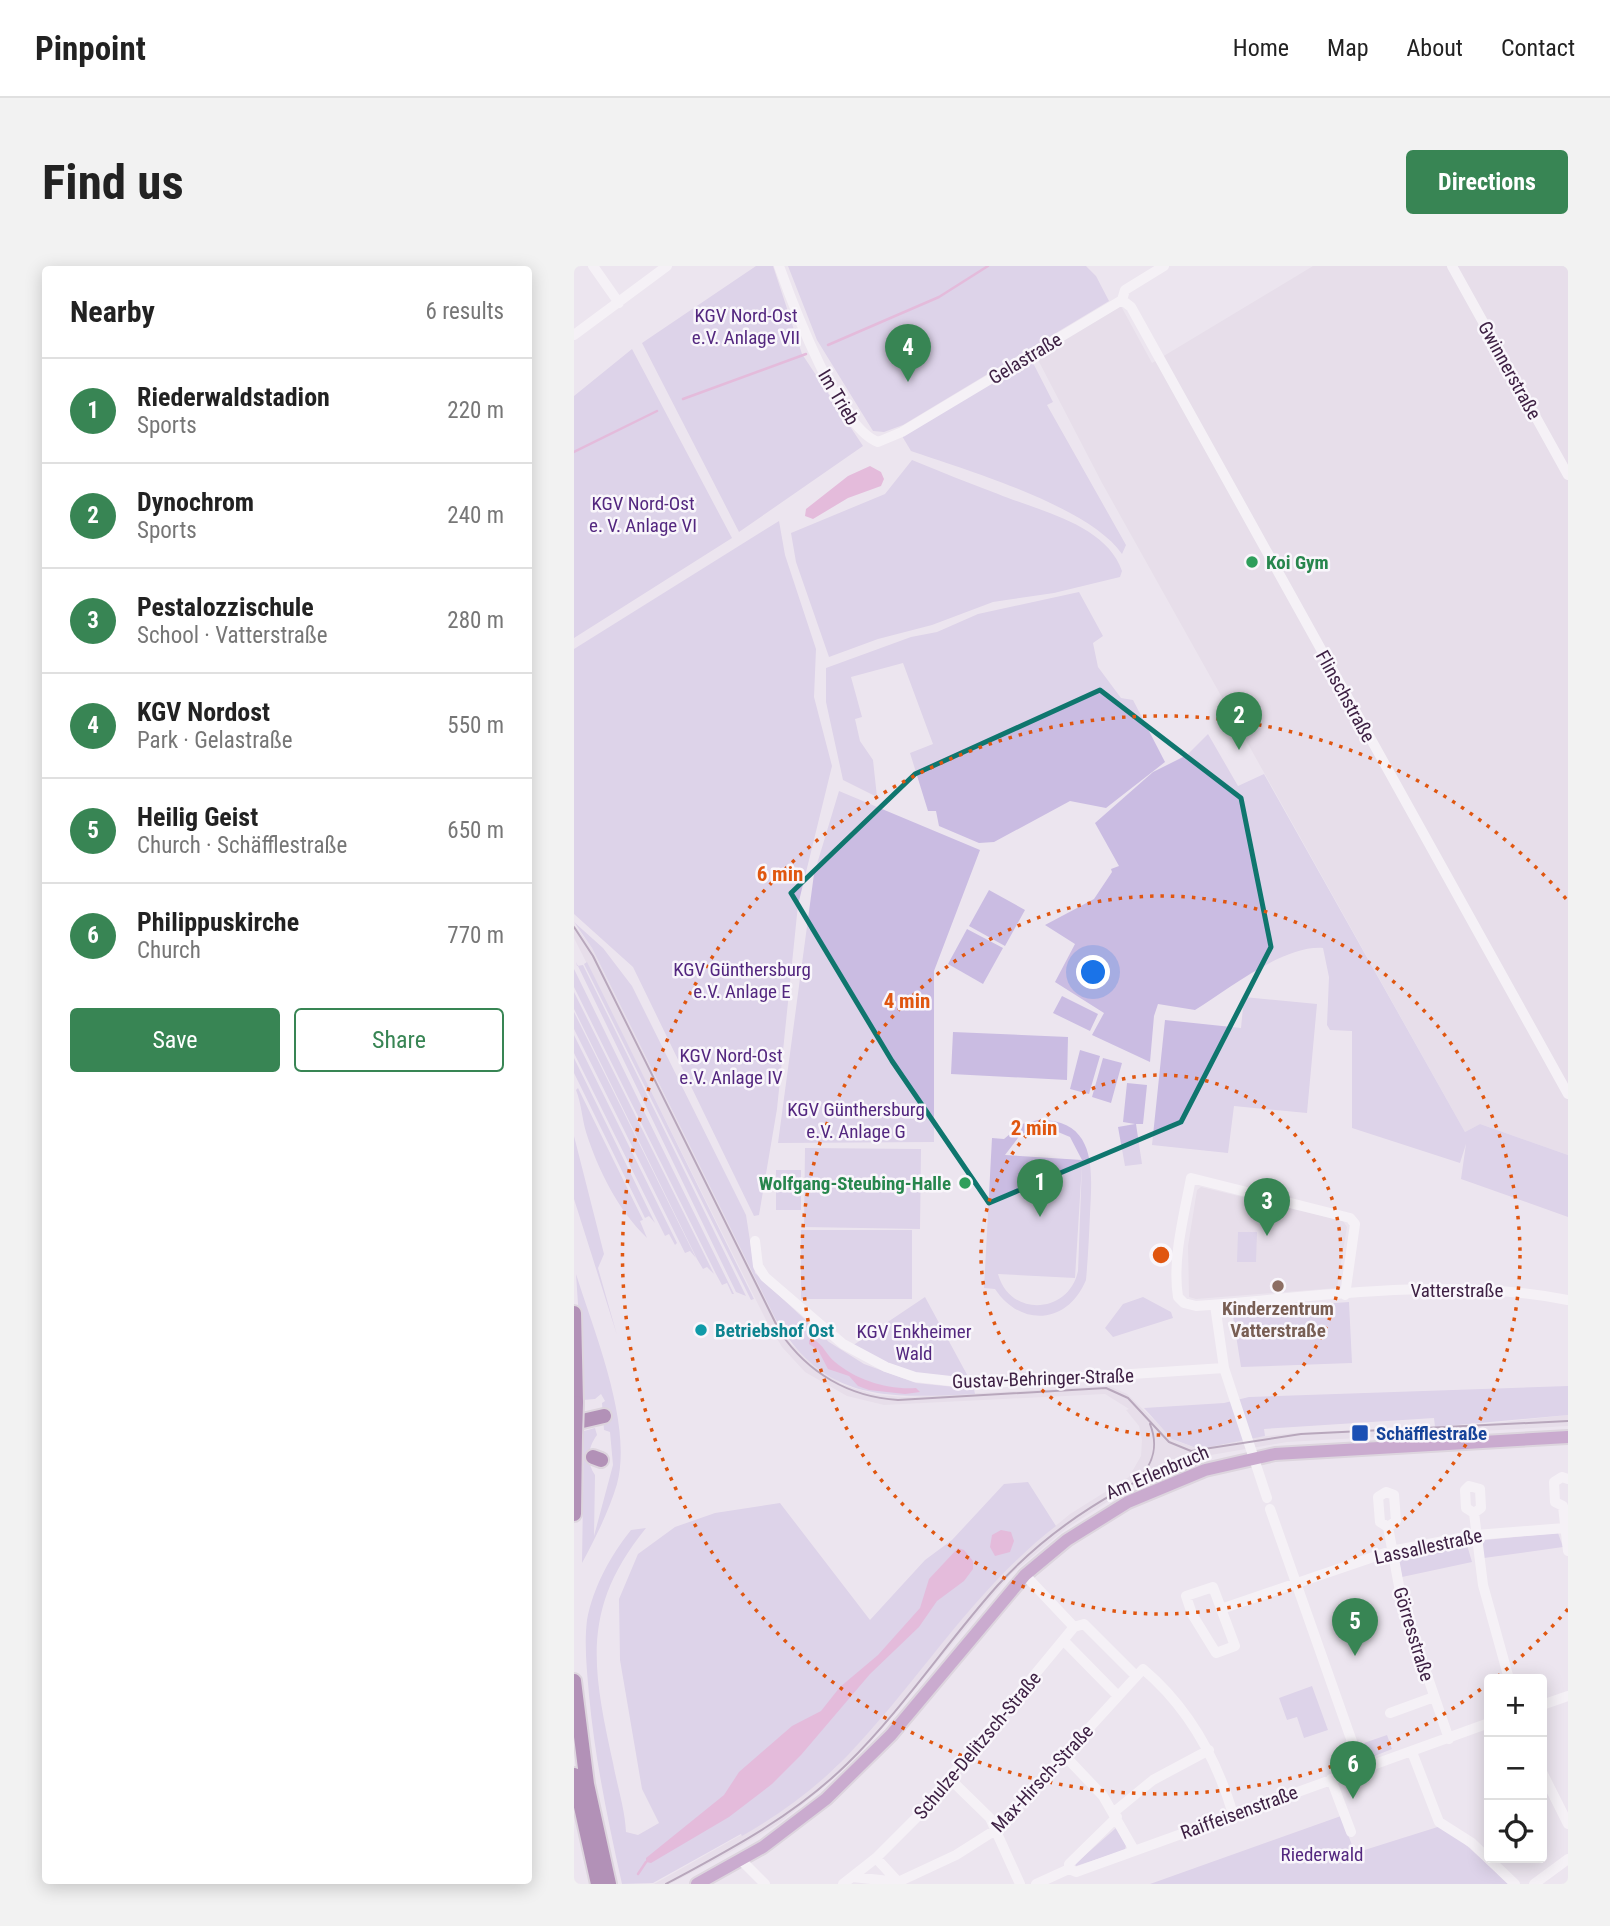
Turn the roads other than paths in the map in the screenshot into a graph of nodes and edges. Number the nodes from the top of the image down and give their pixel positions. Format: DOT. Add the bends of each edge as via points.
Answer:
graph roads {
  1 [pos="593,266"];
  2 [pos="667,266"];
  3 [pos="779,266"];
  4 [pos="1164,266"];
  5 [pos="1452,266"];
  6 [pos="1122,300"];
  7 [pos="619,303"];
  8 [pos="574,335"];
  9 [pos="877,442"];
  10 [pos="1568,475"];
  11 [pos="1568,1094"];
  12 [pos="755,1241"];
  13 [pos="1345,1295"];
  14 [pos="1568,1300"];
  15 [pos="1215,1305"];
  16 [pos="574,1313"];
  17 [pos="1224,1368"];
  18 [pos="576,1403"];
  19 [pos="604,1416"];
  20 [pos="575,1429"];
  21 [pos="1568,1437"];
  22 [pos="1254,1457"];
  23 [pos="1568,1479"];
  24 [pos="1266,1498"];
  25 [pos="1565,1505"];
  26 [pos="1270,1509"];
  27 [pos="1474,1513"];
  28 [pos="574,1514"];
  29 [pos="1388,1527"];
  30 [pos="1476,1535"];
  31 [pos="1566,1535"];
  32 [pos="1391,1551"];
  33 [pos="1568,1552"];
  34 [pos="1025,1574"];
  35 [pos="1295,1583"];
  36 [pos="1221,1609"];
  37 [pos="1074,1628"];
  38 [pos="1065,1642"];
  39 [pos="1508,1674"];
  40 [pos="1136,1676"];
  41 [pos="574,1681"];
  42 [pos="1118,1696"];
  43 [pos="1568,1696"];
  44 [pos="1434,1697"];
  45 [pos="1547,1702"];
  46 [pos="1390,1713"];
  47 [pos="1484,1725"];
  48 [pos="1448,1739"];
  49 [pos="1209,1750"];
  50 [pos="1412,1752"];
  51 [pos="1065,1756"];
  52 [pos="1362,1770"];
  53 [pos="574,1775"];
  54 [pos="950,1779"];
  55 [pos="1331,1779"];
  56 [pos="1547,1782"];
  57 [pos="1233,1814"];
  58 [pos="1115,1815"];
  59 [pos="1568,1824"];
  60 [pos="997,1829"];
  61 [pos="1351,1832"];
  62 [pos="594,1847"];
  63 [pos="1134,1850"];
  64 [pos="876,1858"];
  65 [pos="1568,1859"];
  66 [pos="741,1860"];
  67 [pos="1069,1869"];
  68 [pos="853,1877"];
  69 [pos="706,1882"];
  70 [pos="898,1883"];
  71 [pos="598,1884"];
  72 [pos="608,1884"];
  73 [pos="765,1884"];
  74 [pos="842,1884"];
  75 [pos="1020,1884"];
  76 [pos="1036,1884"];
  77 [pos="1515,1884"];
  78 [pos="1534,1884"];
  1 -- 7 [label="street"];
  2 -- 7 [label="street"];
  3 -- 9 [label="street, Im Trieb" via="810,348 860,431"];
  4 -- 6 [label="street, Gelastraße" via="1125,289"];
  5 -- 10 [label="street, Gwinnerstraße"];
  6 -- 9 [label="street, Gelastraße" via="902,432"];
  6 -- 11 [label="street, Flinschstraße" via="1130,307"];
  7 -- 8 [label="street"];
  12 -- 17 [label="street, Gustav-Behringer-Straße" via="758,1266 765,1277 843,1345 915,1377 977,1384"];
  13 -- 14 [label="street, Vatterstraße" via="1451,1287 1507,1289"];
  13 -- 15 [label="street, Vatterstraße"];
  13 -- 15 [label="street, Vatterstraße" via="1354,1224 1350,1218 1191,1178 1177,1293 1187,1305"];
  15 -- 17 [label="street"];
  16 -- 18 [label="highway"];
  17 -- 22 [label="street"];
  18 -- 20 [label="highway, bridge"];
  19 -- 20 [label="highway"];
  20 -- 28 [label="highway"];
  21 -- 22 [label="main road, Am Erlenbruch"];
  22 -- 24 [label="street"];
  22 -- 34 [label="main road, Am Erlenbruch" via="1183,1478 1128,1502 1067,1540"];
  23 -- 25 [label="street" via="1554,1482 1555,1502"];
  25 -- 31 [label="street"];
  26 -- 35 [label="street"];
  27 -- 30 [label="street"];
  29 -- 32 [label="street, Görresstraße"];
  30 -- 31 [label="street, Lassallestraße"];
  30 -- 32 [label="street, Lassallestraße"];
  30 -- 39 [label="street" via="1483,1585"];
  31 -- 33 [label="street"];
  32 -- 35 [label="street, Lassallestraße"];
  32 -- 44 [label="street, Görresstraße" via="1402,1602"];
  34 -- 37 [label="street"];
  34 -- 66 [label="main road, Am Erlenbruch" via="872,1756 806,1815"];
  35 -- 36 [label="street, Lassallestraße"];
  35 -- 52 [label="street"];
  36 -- 36 [label="street" via="1235,1646 1216,1653 1186,1596 1213,1587"];
  37 -- 38 [label="street, Schulze-Delitzsch-Straße"];
  37 -- 40 [label="street" via="1084,1625"];
  38 -- 42 [label="street"];
  38 -- 54 [label="street, Schulze-Delitzsch-Straße"];
  40 -- 42 [label="street, Max-Hirsch-Straße"];
  40 -- 49 [label="street" via="1143,1669 1152,1676 1189,1718"];
  41 -- 62 [label="highway"];
  42 -- 51 [label="street, Max-Hirsch-Straße"];
  43 -- 45 [label="street"];
  44 -- 46 [label="street"];
  44 -- 48 [label="street, Görresstraße"];
  47 -- 48 [label="street, Raiffeisenstraße"];
  48 -- 50 [label="street, Raiffeisenstraße"];
  49 -- 57 [label="street"];
  49 -- 58 [label="street, Raiffeisenstraße" via="1153,1780"];
  50 -- 52 [label="street, Raiffeisenstraße"];
  50 -- 77 [label="street" via="1436,1819 1472,1843"];
  51 -- 58 [label="street"];
  51 -- 60 [label="street, Max-Hirsch-Straße"];
  52 -- 55 [label="street, Raiffeisenstraße"];
  53 -- 62 [label="highway"];
  54 -- 60 [label="street"];
  54 -- 64 [label="street, Schulze-Delitzsch-Straße"];
  55 -- 57 [label="street, Raiffeisenstraße"];
  55 -- 61 [label="street"];
  56 -- 59 [label="street"];
  57 -- 63 [label="street, Raiffeisenstraße"];
  58 -- 63 [label="street"];
  58 -- 67 [label="street, Raiffeisenstraße"];
  60 -- 70 [label="street, Max-Hirsch-Straße"];
  60 -- 75 [label="street"];
  62 -- 71 [label="highway"];
  62 -- 72 [label="highway"];
  63 -- 67 [label="street, Raiffeisenstraße" via="1076,1872"];
  64 -- 68 [label="street, Schulze-Delitzsch-Straße"];
  64 -- 70 [label="street"];
  65 -- 78 [label="street"];
  66 -- 69 [label="main road, Am Erlenbruch"];
  66 -- 73 [label="street"];
  67 -- 76 [label="street, Raiffeisenstraße"];
  68 -- 70 [label="street"];
  68 -- 74 [label="street, Schulze-Delitzsch-Straße"];
}
